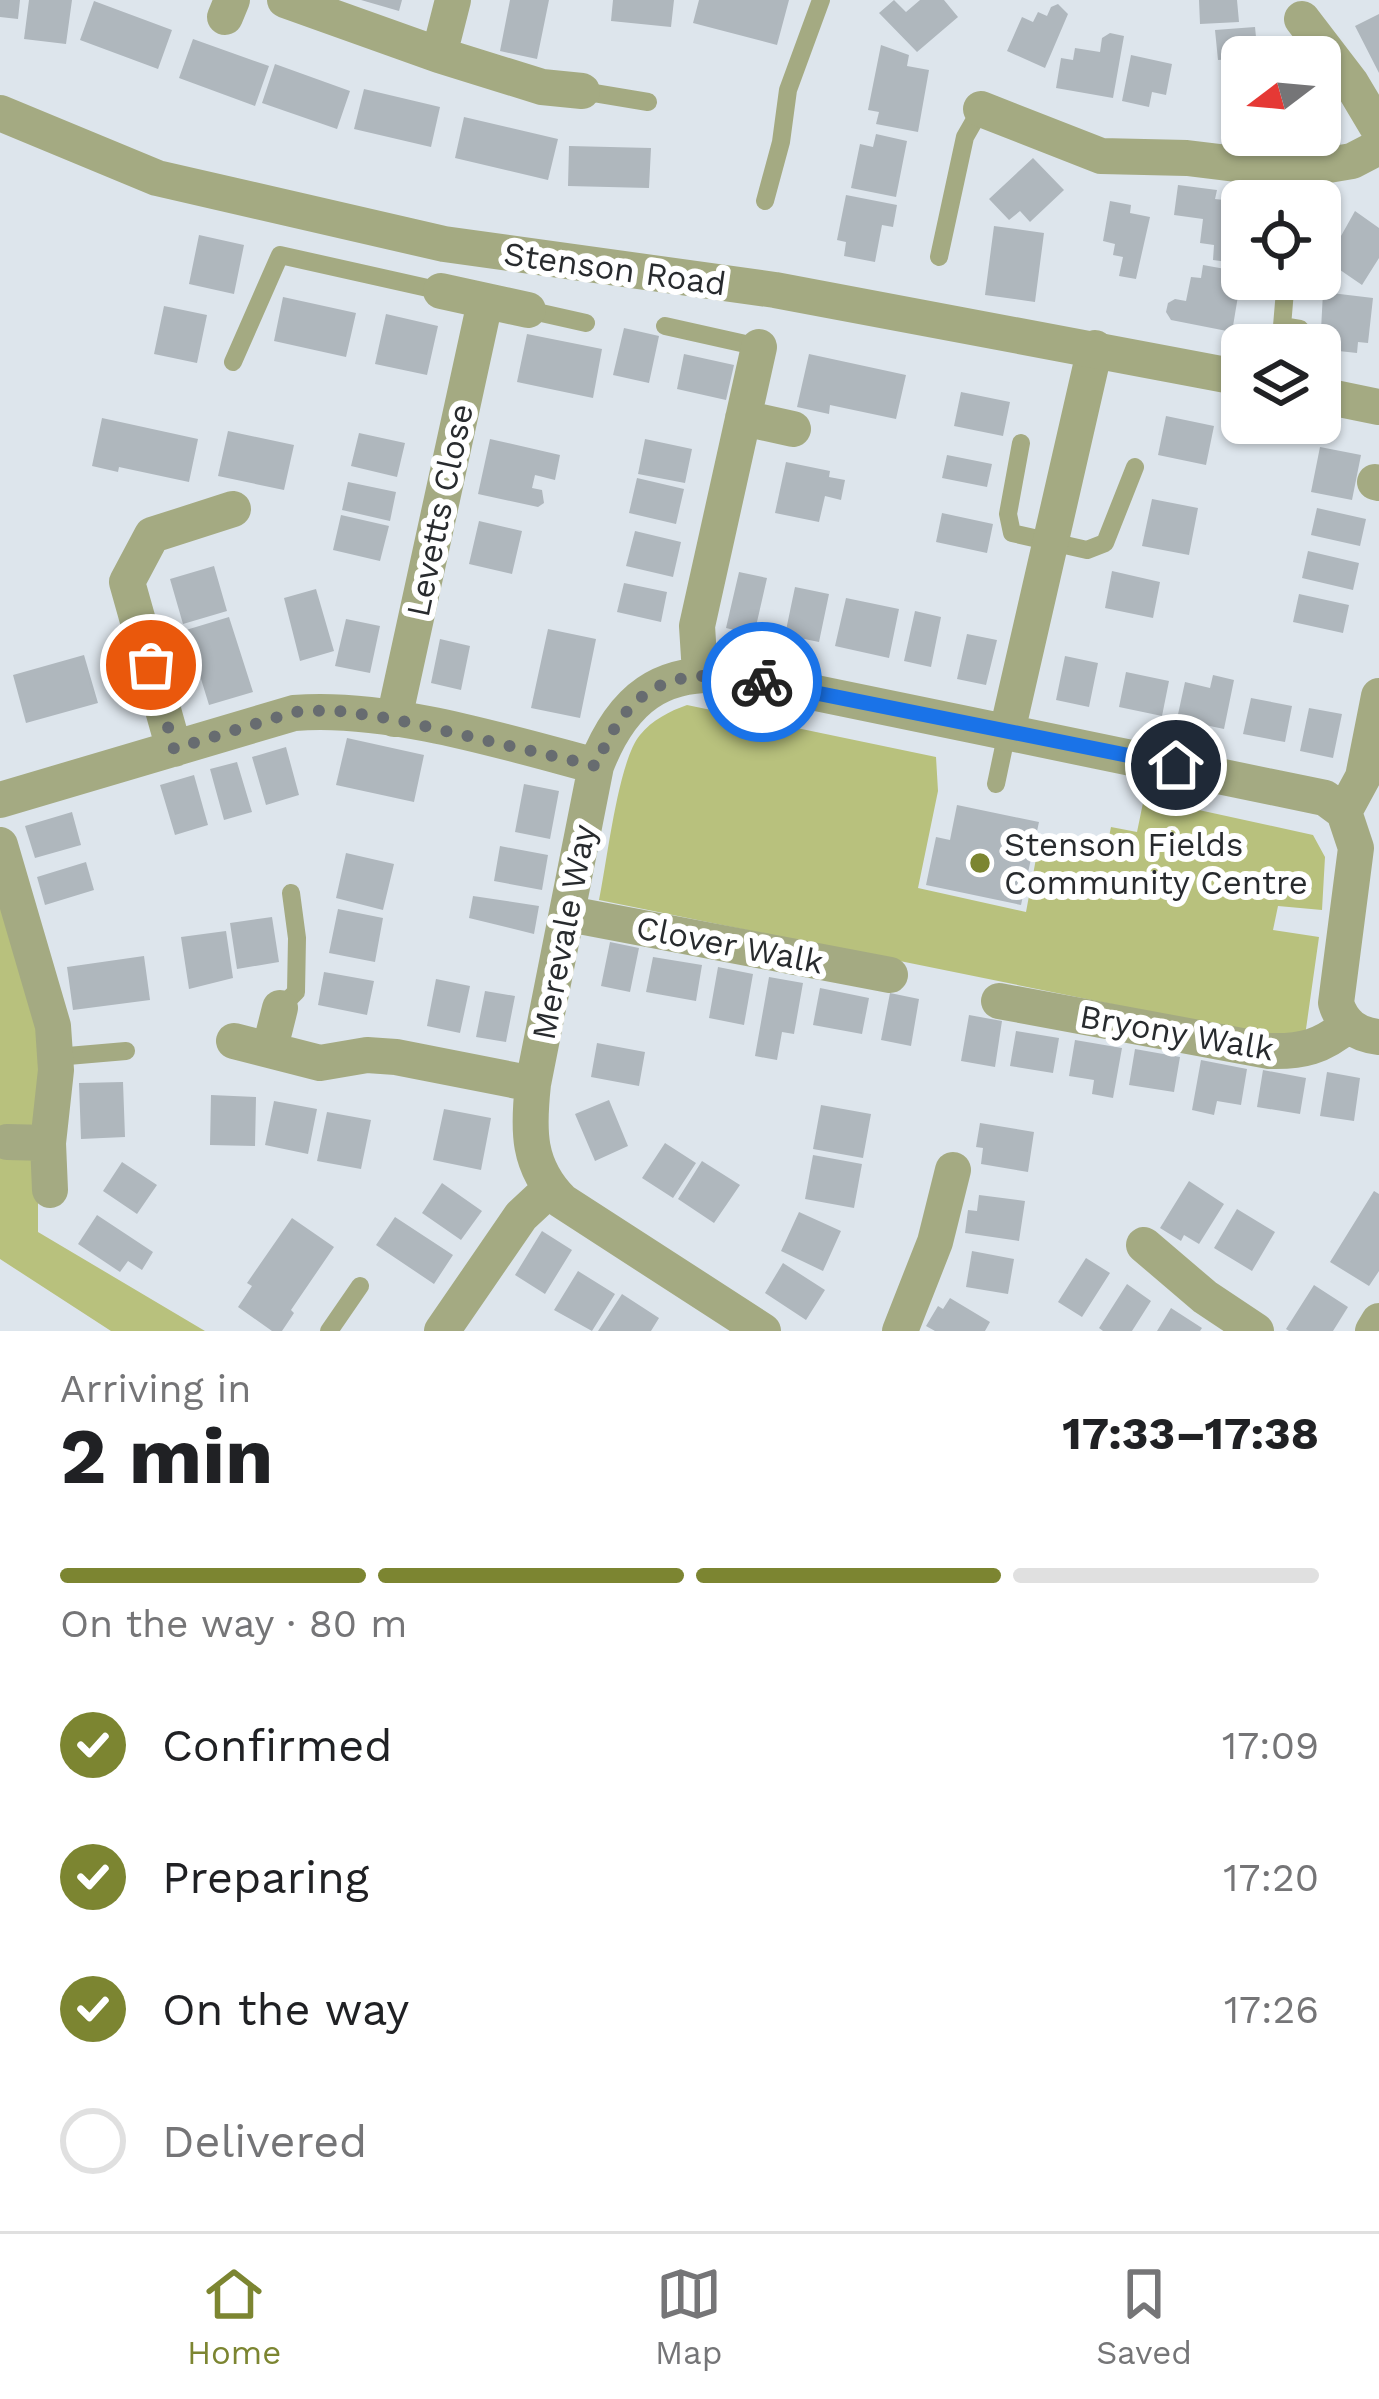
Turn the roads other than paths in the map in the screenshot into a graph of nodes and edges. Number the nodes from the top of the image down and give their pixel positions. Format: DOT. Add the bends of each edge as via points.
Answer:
graph roads {
  1 [pos="285,0"];
  2 [pos="453,0"];
  3 [pos="821,0"];
  4 [pos="1302,19"];
  5 [pos="439,55"];
  6 [pos="583,91"];
  7 [pos="648,102"];
  8 [pos="981,109"];
  9 [pos="0,113"];
  10 [pos="1379,130"];
  11 [pos="1379,147"];
  12 [pos="1271,180"];
  13 [pos="1308,180"];
  14 [pos="765,201"];
  15 [pos="939,257"];
  16 [pos="441,291"];
  17 [pos="484,302"];
  18 [pos="528,310"];
  19 [pos="586,323"];
  20 [pos="665,326"];
  21 [pos="759,347"];
  22 [pos="1095,348"];
  23 [pos="233,362"];
  24 [pos="1221,374"];
  25 [pos="1341,399"];
  26 [pos="1379,407"];
  27 [pos="743,418"];
  28 [pos="793,429"];
  29 [pos="1021,443"];
  30 [pos="1135,467"];
  31 [pos="233,509"];
  32 [pos="1052,541"];
  33 [pos="700,673"];
  34 [pos="1379,696"];
  35 [pos="394,719"];
  36 [pos="1007,732"];
  37 [pos="174,749"];
  38 [pos="596,766"];
  39 [pos="996,784"];
  40 [pos="0,800"];
  41 [pos="1344,812"];
  42 [pos="0,845"];
  43 [pos="291,893"];
  44 [pos="569,914"];
  45 [pos="890,975"];
  46 [pos="999,1001"];
  47 [pos="280,1008"];
  48 [pos="1363,1031"];
  49 [pos="234,1041"];
  50 [pos="270,1048"];
  51 [pos="126,1051"];
  52 [pos="56,1057"];
  53 [pos="533,1084"];
  54 [pos="7,1142"];
  55 [pos="48,1143"];
  56 [pos="953,1170"];
  57 [pos="550,1189"];
  58 [pos="50,1190"];
  59 [pos="1144,1245"];
  60 [pos="360,1286"];
  61 [pos="1379,1321"];
  62 [pos="329,1331"];
  63 [pos="442,1331"];
  64 [pos="763,1331"];
  65 [pos="900,1331"];
  66 [pos="1256,1331"];
  67 [pos="1373,1331"];
  1 -- 5 [label="street"];
  2 -- 5 [label="street"];
  3 -- 14 [label="lane" via="788,90"];
  4 -- 10 [label="street"];
  5 -- 6 [label="street" via="542,88"];
  6 -- 7 [label="lane"];
  8 -- 12 [label="street" via="1101,156 1186,158"];
  8 -- 15 [label="lane" via="965,137"];
  9 -- 22 [label="street, Stenson Road" via="158,178 422,239"];
  11 -- 13 [label="street"];
  16 -- 17 [label="street"];
  16 -- 23 [label="lane" via="280,255"];
  17 -- 18 [label="street"];
  17 -- 35 [label="street, Levetts Close"];
  18 -- 19 [label="lane"];
  20 -- 21 [label="lane"];
  21 -- 27 [label="street"];
  22 -- 24 [label="street, Stenson Road"];
  22 -- 32 [label="street"];
  25 -- 26 [label="street"];
  27 -- 28 [label="street"];
  27 -- 33 [label="street" via="697,626"];
  29 -- 32 [label="lane" via="1012,533"];
  30 -- 32 [label="lane" via="1105,543 1087,550"];
  31 -- 37 [label="street" via="152,535 127,582"];
  32 -- 36 [label="street"];
  33 -- 36 [label="street"];
  33 -- 38 [label="street, Merevale Way" via="650,691 626,711"];
  34 -- 41 [label="street" via="1363,777"];
  35 -- 37 [label="street" via="294,712"];
  35 -- 38 [label="street"];
  36 -- 39 [label="lane"];
  36 -- 41 [label="street" via="1301,790"];
  37 -- 40 [label="street"];
  38 -- 44 [label="street, Merevale Way"];
  41 -- 48 [label="street" via="1356,848 1336,1003"];
  42 -- 52 [label="street"];
  43 -- 47 [label="lane" via="296,992"];
  44 -- 45 [label="street, Clover Walk"];
  44 -- 53 [label="street, Merevale Way"];
  46 -- 48 [label="street, Bryony Walk" via="1269,1051 1304,1052"];
  47 -- 50 [label="street"];
  49 -- 50 [label="street"];
  50 -- 53 [label="street" via="320,1064 396,1057"];
  51 -- 52 [label="lane"];
  52 -- 55 [label="street"];
  53 -- 57 [label="street, Merevale Way" via="528,1132"];
  54 -- 55 [label="street"];
  55 -- 58 [label="street"];
  56 -- 65 [label="street"];
  57 -- 63 [label="street" via="521,1216"];
  57 -- 64 [label="street"];
  59 -- 66 [label="street"];
  60 -- 62 [label="lane"];
  61 -- 67 [label="street"];
}
